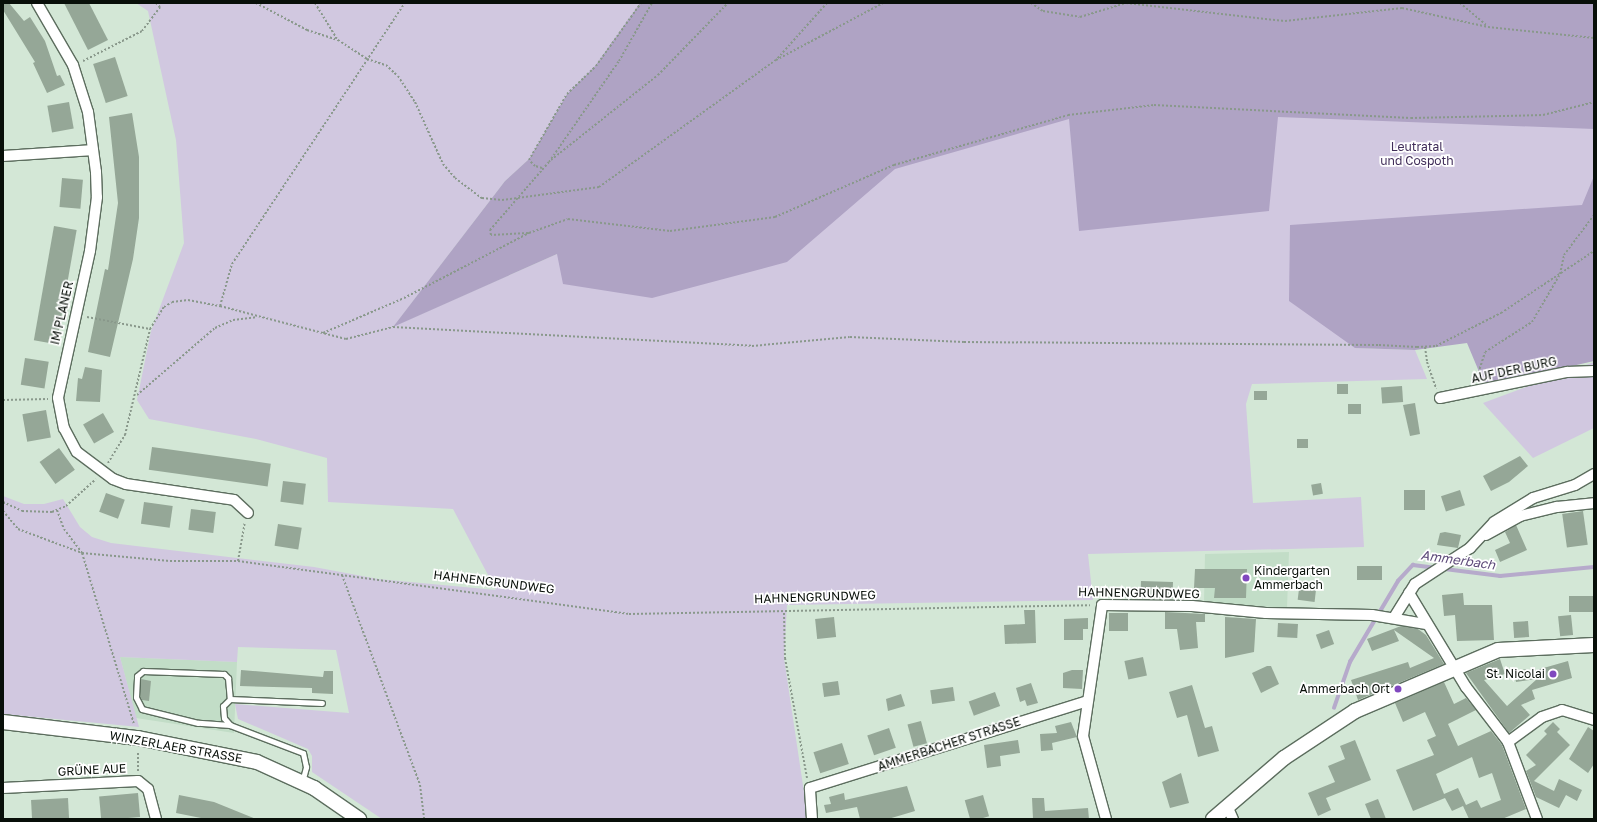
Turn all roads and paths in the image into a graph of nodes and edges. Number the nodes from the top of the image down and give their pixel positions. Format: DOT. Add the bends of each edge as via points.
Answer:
graph roads {
  1 [pos="37,3"];
  2 [pos="156,3"];
  3 [pos="256,3"];
  4 [pos="316,3"];
  5 [pos="405,3"];
  6 [pos="641,3"];
  7 [pos="652,3"];
  8 [pos="728,3"];
  9 [pos="827,3"];
  10 [pos="883,3"];
  11 [pos="1032,3"];
  12 [pos="1460,3"];
  13 [pos="1488,27"];
  14 [pos="1594,38"];
  15 [pos="338,40"];
  16 [pos="367,59"];
  17 [pos="776,60"];
  18 [pos="73,65"];
  19 [pos="1594,102"];
  20 [pos="93,150"];
  21 [pos="3,156"];
  22 [pos="549,162"];
  23 [pos="542,168"];
  24 [pos="515,200"];
  25 [pos="1594,215"];
  26 [pos="529,233"];
  27 [pos="1594,251"];
  28 [pos="1594,254"];
  29 [pos="1586,256"];
  30 [pos="1560,274"];
  31 [pos="220,306"];
  32 [pos="75,315"];
  33 [pos="258,316"];
  34 [pos="150,329"];
  35 [pos="323,333"];
  36 [pos="1425,346"];
  37 [pos="1594,371"];
  38 [pos="1472,391"];
  39 [pos="137,395"];
  40 [pos="58,398"];
  41 [pos="1440,398"];
  42 [pos="3,400"];
  43 [pos="101,472"];
  44 [pos="1594,474"];
  45 [pos="3,502"];
  46 [pos="1594,503"];
  47 [pos="57,510"];
  48 [pos="248,512"];
  49 [pos="3,514"];
  50 [pos="244,530"];
  51 [pos="1483,537"];
  52 [pos="82,553"];
  53 [pos="238,561"];
  54 [pos="342,575"];
  55 [pos="1409,593"];
  56 [pos="1102,605"];
  57 [pos="784,613"];
  58 [pos="1391,616"];
  59 [pos="1426,624"];
  60 [pos="1594,645"];
  61 [pos="1457,669"];
  62 [pos="230,699"];
  63 [pos="1088,700"];
  64 [pos="322,703"];
  65 [pos="1594,720"];
  66 [pos="3,722"];
  67 [pos="230,724"];
  68 [pos="138,738"];
  69 [pos="1508,742"];
  70 [pos="138,781"];
  71 [pos="302,782"];
  72 [pos="3,788"];
  73 [pos="810,788"];
  74 [pos="1231,813"];
  75 [pos="156,819"];
  76 [pos="359,819"];
  77 [pos="424,819"];
  78 [pos="812,819"];
  79 [pos="1106,819"];
  80 [pos="1212,819"];
  81 [pos="1537,819"];
  1 -- 18 [label="street, IM PLANER"];
  2 -- 18 [label="path" via="160,7 142,31"];
  3 -- 15 [label="path" via="307,30"];
  4 -- 15 [label="path"];
  5 -- 16 [label="path"];
  6 -- 23 [label="path" via="596,66 567,94 529,160"];
  7 -- 22 [label="path" via="619,62"];
  8 -- 22 [label="path" via="658,75"];
  9 -- 17 [label="path"];
  10 -- 17 [label="path"];
  11 -- 13 [label="path" via="1043,11 1080,17 1126,3 1285,21 1402,8"];
  12 -- 13 [label="path"];
  13 -- 14 [label="path"];
  15 -- 16 [label="path"];
  16 -- 24 [label="path" via="386,65 398,76 415,102 443,164 455,178 482,198"];
  16 -- 31 [label="path" via="232,264"];
  17 -- 24 [label="path" via="599,187"];
  18 -- 20 [label="street, IM PLANER" via="88,112"];
  19 -- 26 [label="path" via="1543,115 1527,116 1411,118 1154,105 1068,115 894,165 775,217 670,231 568,219"];
  20 -- 21 [label="street"];
  20 -- 32 [label="street, IM PLANER" via="97,198"];
  22 -- 23 [label="path"];
  23 -- 24 [label="path"];
  24 -- 26 [label="path" via="490,230 491,235"];
  25 -- 30 [label="path" via="1564,255"];
  26 -- 35 [label="path" via="411,294"];
  27 -- 29 [label="path"];
  28 -- 29 [label="path"];
  29 -- 30 [label="path"];
  30 -- 36 [label="path" via="1501,313 1436,346"];
  30 -- 38 [label="path" via="1532,322 1485,352"];
  31 -- 33 [label="path"];
  31 -- 34 [label="path" via="188,300 172,302 164,307"];
  32 -- 34 [label="path"];
  32 -- 40 [label="street, IM PLANER"];
  33 -- 35 [label="path"];
  33 -- 39 [label="path" via="233,320 215,328"];
  34 -- 39 [label="path"];
  35 -- 36 [label="path" via="346,339 393,327 752,346 850,337 964,342"];
  36 -- 41 [label="path" via="1426,362"];
  37 -- 38 [label="street, AUF DER BURG" via="1567,372"];
  38 -- 41 [label="street, AUF DER BURG"];
  39 -- 43 [label="path" via="126,435 115,456"];
  40 -- 42 [label="path"];
  40 -- 43 [label="street, IM PLANER" via="68,440 77,452"];
  43 -- 47 [label="path" via="87,490"];
  43 -- 48 [label="street, IM PLANER" via="126,484 234,500"];
  44 -- 51 [label="street" via="1513,509 1494,522"];
  45 -- 47 [label="path" via="37,514"];
  46 -- 51 [label="street" via="1557,507 1520,516"];
  47 -- 52 [label="path" via="64,529"];
  49 -- 52 [label="path, HAHNENGRUNDWEG" via="18,529"];
  50 -- 53 [label="path"];
  51 -- 55 [label="street" via="1415,584"];
  52 -- 53 [label="path, HAHNENGRUNDWEG" via="170,561"];
  52 -- 68 [label="path"];
  53 -- 54 [label="path, HAHNENGRUNDWEG"];
  54 -- 57 [label="path, HAHNENGRUNDWEG" via="629,614 702,611"];
  54 -- 77 [label="path" via="420,785"];
  55 -- 58 [label="street"];
  55 -- 59 [label="street"];
  56 -- 57 [label="path, HAHNENGRUNDWEG"];
  56 -- 58 [label="street, HAHNENGRUNDWEG" via="1192,606 1266,613"];
  56 -- 63 [label="street"];
  57 -- 73 [label="path" via="791,696 801,759"];
  58 -- 59 [label="street, HAHNENGRUNDWEG"];
  59 -- 61 [label="street"];
  60 -- 61 [label="main road" via="1512,648 1470,660"];
  61 -- 69 [label="street" via="1466,687"];
  61 -- 74 [label="main road" via="1338,720 1284,758"];
  62 -- 64 [label="lane"];
  62 -- 67 [label="lane" via="223,706 224,718"];
  62 -- 67 [label="lane" via="228,678 224,674 143,671 138,676 136,697 142,709 198,723"];
  63 -- 73 [label="street, AMMERBACHER STRASSE"];
  63 -- 79 [label="street" via="1083,736"];
  65 -- 69 [label="street" via="1562,710 1542,717"];
  66 -- 68 [label="main road, WINZERLAER STRASSE"];
  67 -- 71 [label="lane" via="303,753 306,767"];
  68 -- 70 [label="path"];
  68 -- 71 [label="main road, WINZERLAER STRASSE" via="257,762"];
  69 -- 81 [label="street"];
  70 -- 72 [label="street, GRÜNE AUE"];
  70 -- 75 [label="street, GRÜNE AUE" via="148,789"];
  71 -- 76 [label="main road, WINZERLAER STRASSE"];
  73 -- 78 [label="street"];
  74 -- 80 [label="main road"];
}
